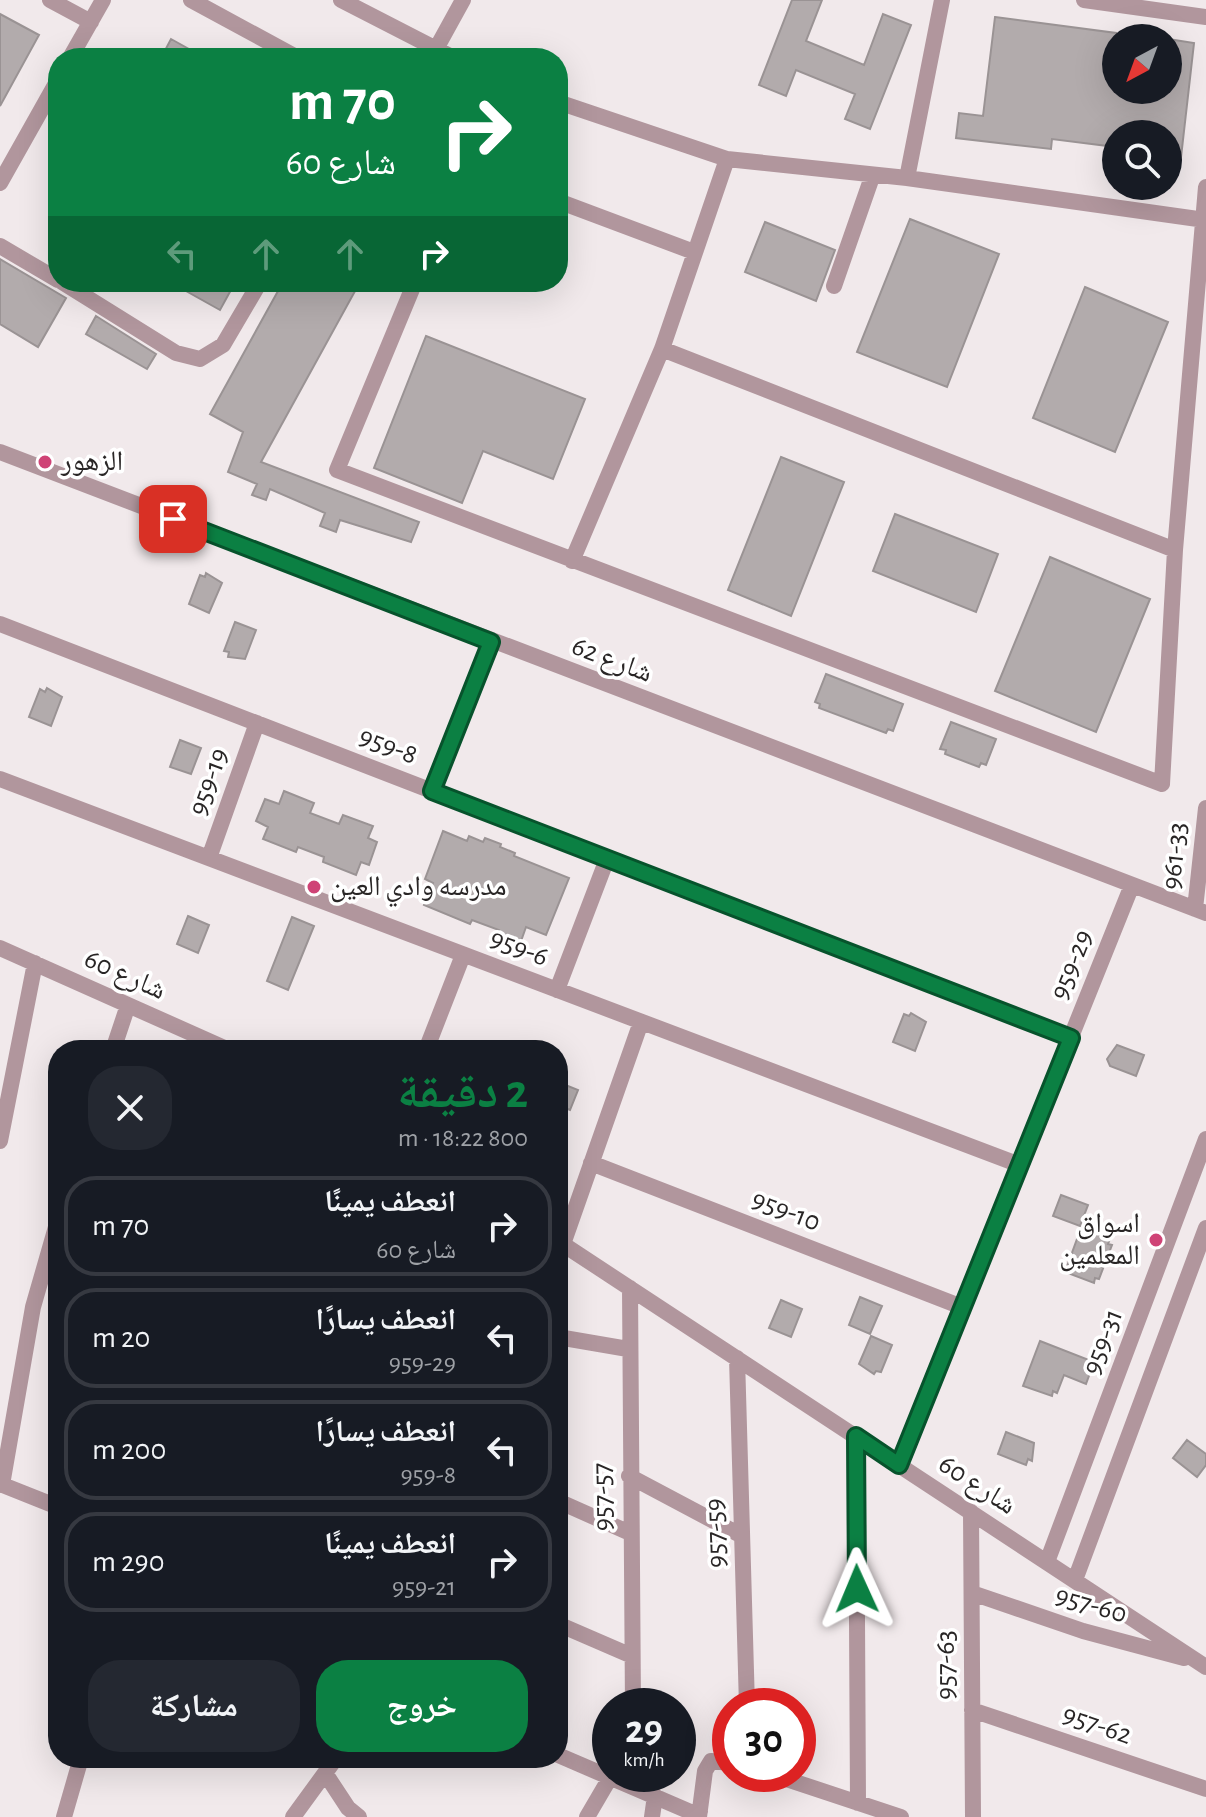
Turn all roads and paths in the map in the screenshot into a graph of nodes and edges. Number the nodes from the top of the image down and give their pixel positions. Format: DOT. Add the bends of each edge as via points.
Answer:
graph roads {
  1 [pos="50,0"];
  2 [pos="103,0"];
  3 [pos="191,0"];
  4 [pos="341,0"];
  5 [pos="463,0"];
  6 [pos="942,0"];
  7 [pos="1084,0"];
  8 [pos="1206,17"];
  9 [pos="91,22"];
  10 [pos="76,48"];
  11 [pos="280,48"];
  12 [pos="434,48"];
  13 [pos="437,48"];
  14 [pos="48,98"];
  15 [pos="568,105"];
  16 [pos="727,159"];
  17 [pos="872,177"];
  18 [pos="907,178"];
  19 [pos="0,183"];
  20 [pos="1206,187"];
  21 [pos="568,205"];
  22 [pos="1205,220"];
  23 [pos="0,246"];
  24 [pos="694,252"];
  25 [pos="48,274"];
  26 [pos="834,286"];
  27 [pos="78,292"];
  28 [pos="254,292"];
  29 [pos="411,292"];
  30 [pos="662,349"];
  31 [pos="0,452"];
  32 [pos="1175,550"];
  33 [pos="572,561"];
  34 [pos="0,624"];
  35 [pos="491,642"];
  36 [pos="257,723"];
  37 [pos="0,779"];
  38 [pos="432,791"];
  39 [pos="1206,808"];
  40 [pos="209,858"];
  41 [pos="607,859"];
  42 [pos="1202,879"];
  43 [pos="1132,885"];
  44 [pos="1201,911"];
  45 [pos="0,948"];
  46 [pos="463,955"];
  47 [pos="35,963"];
  48 [pos="557,990"];
  49 [pos="128,1005"];
  50 [pos="641,1022"];
  51 [pos="1071,1038"];
  52 [pos="116,1040"];
  53 [pos="191,1040"];
  54 [pos="430,1040"];
  55 [pos="8,1062"];
  56 [pos="1206,1139"];
  57 [pos="0,1141"];
  58 [pos="591,1163"];
  59 [pos="1020,1165"];
  60 [pos="568,1222"];
  61 [pos="1206,1228"];
  62 [pos="568,1247"];
  63 [pos="48,1255"];
  64 [pos="630,1288"];
  65 [pos="962,1307"];
  66 [pos="568,1339"];
  67 [pos="628,1349"];
  68 [pos="737,1358"];
  69 [pos="856,1436"];
  70 [pos="899,1465"];
  71 [pos="629,1476"];
  72 [pos="1,1484"];
  73 [pos="48,1503"];
  74 [pos="568,1505"];
  75 [pos="971,1512"];
  76 [pos="630,1533"];
  77 [pos="742,1536"];
  78 [pos="1047,1562"];
  79 [pos="1075,1580"];
  80 [pos="972,1593"];
  81 [pos="568,1628"];
  82 [pos="632,1656"];
  83 [pos="1202,1664"];
  84 [pos="633,1688"];
  85 [pos="746,1688"];
  86 [pos="972,1710"];
  87 [pos="568,1759"];
  88 [pos="712,1761"];
  89 [pos="78,1768"];
  90 [pos="329,1768"];
  91 [pos="592,1768"];
  92 [pos="325,1773"];
  93 [pos="816,1789"];
  94 [pos="1206,1789"];
  95 [pos="602,1792"];
  96 [pos="650,1792"];
  97 [pos="655,1796"];
  98 [pos="858,1803"];
  99 [pos="699,1814"];
  100 [pos="64,1817"];
  101 [pos="293,1817"];
  102 [pos="359,1817"];
  103 [pos="587,1817"];
  104 [pos="652,1817"];
  105 [pos="901,1817"];
  106 [pos="973,1817"];
  1 -- 9 [label="street"];
  2 -- 9 [label="street"];
  3 -- 11 [label="street"];
  4 -- 12 [label="street"];
  5 -- 13 [label="street"];
  6 -- 18 [label="street"];
  7 -- 8 [label="street"];
  9 -- 10 [label="street"];
  14 -- 19 [label="street"];
  15 -- 16 [label="street"];
  16 -- 17 [label="street"];
  16 -- 24 [label="street"];
  17 -- 18 [label="street"];
  17 -- 26 [label="street"];
  18 -- 22 [label="street"];
  20 -- 22 [label="street"];
  21 -- 24 [label="street"];
  22 -- 32 [label="street"];
  23 -- 25 [label="street"];
  24 -- 30 [label="street"];
  27 -- 28 [label="street" via="176,353 200,359 223,345"];
  29 -- 33 [label="street" via="337,470"];
  30 -- 32 [label="street"];
  30 -- 33 [label="street"];
  31 -- 35 [label="street, شارع 62"];
  32 -- 33 [label="street" via="1162,784"];
  34 -- 36 [label="street, 959-8"];
  35 -- 38 [label="street"];
  35 -- 43 [label="street, شارع 62"];
  36 -- 38 [label="street, 959-8"];
  36 -- 40 [label="street, 959-19"];
  37 -- 40 [label="street, 959-6"];
  38 -- 41 [label="street, 959-8"];
  39 -- 42 [label="street, 961-33"];
  40 -- 46 [label="street, 959-6"];
  41 -- 48 [label="street"];
  41 -- 51 [label="street, 959-8"];
  42 -- 44 [label="street, 961-33"];
  43 -- 44 [label="street, شارع 62"];
  43 -- 51 [label="street, 959-29"];
  45 -- 47 [label="street, شارع 60"];
  46 -- 48 [label="street, 959-6"];
  46 -- 54 [label="street"];
  47 -- 49 [label="street, شارع 60"];
  47 -- 55 [label="street"];
  48 -- 50 [label="street, 959-6"];
  49 -- 52 [label="street"];
  49 -- 53 [label="street, شارع 60"];
  50 -- 58 [label="street"];
  50 -- 59 [label="street, 959-6"];
  51 -- 59 [label="street, 959-29"];
  55 -- 57 [label="street"];
  56 -- 78 [label="street, 959-31"];
  58 -- 60 [label="street"];
  58 -- 65 [label="street, 959-10"];
  59 -- 65 [label="street, 959-29"];
  61 -- 79 [label="street, 959-31"];
  62 -- 64 [label="street, شارع 60"];
  63 -- 72 [label="street" via="33,1307"];
  64 -- 67 [label="street, 957-57"];
  64 -- 68 [label="street, شارع 60"];
  65 -- 70 [label="street, 959-29"];
  66 -- 67 [label="street"];
  67 -- 71 [label="street, 957-57"];
  68 -- 69 [label="street, شارع 60"];
  68 -- 77 [label="street, 957-59"];
  69 -- 70 [label="street, شارع 60"];
  69 -- 98 [label="street"];
  70 -- 75 [label="street, شارع 60"];
  71 -- 76 [label="street, 957-57"];
  71 -- 77 [label="street"];
  72 -- 73 [label="street"];
  74 -- 76 [label="street"];
  75 -- 78 [label="street, شارع 60"];
  75 -- 80 [label="street, 957-63"];
  76 -- 82 [label="street, 957-57"];
  77 -- 85 [label="street, 957-59"];
  78 -- 79 [label="street, شارع 60"];
  79 -- 83 [label="street, شارع 60"];
  80 -- 83 [label="street, 957-60"];
  80 -- 86 [label="street, 957-63"];
  81 -- 82 [label="street"];
  82 -- 84 [label="street, 957-57"];
  86 -- 94 [label="street, 957-62"];
  86 -- 106 [label="street, 957-63"];
  87 -- 91 [label="street"];
  88 -- 99 [label="street" via="705,1771"];
  89 -- 100 [label="street"];
  90 -- 92 [label="street"];
  92 -- 101 [label="street"];
  92 -- 102 [label="street"];
  93 -- 98 [label="street"];
  95 -- 103 [label="street"];
  96 -- 97 [label="street"];
  97 -- 99 [label="street"];
  97 -- 104 [label="street"];
  98 -- 105 [label="street"];
}
